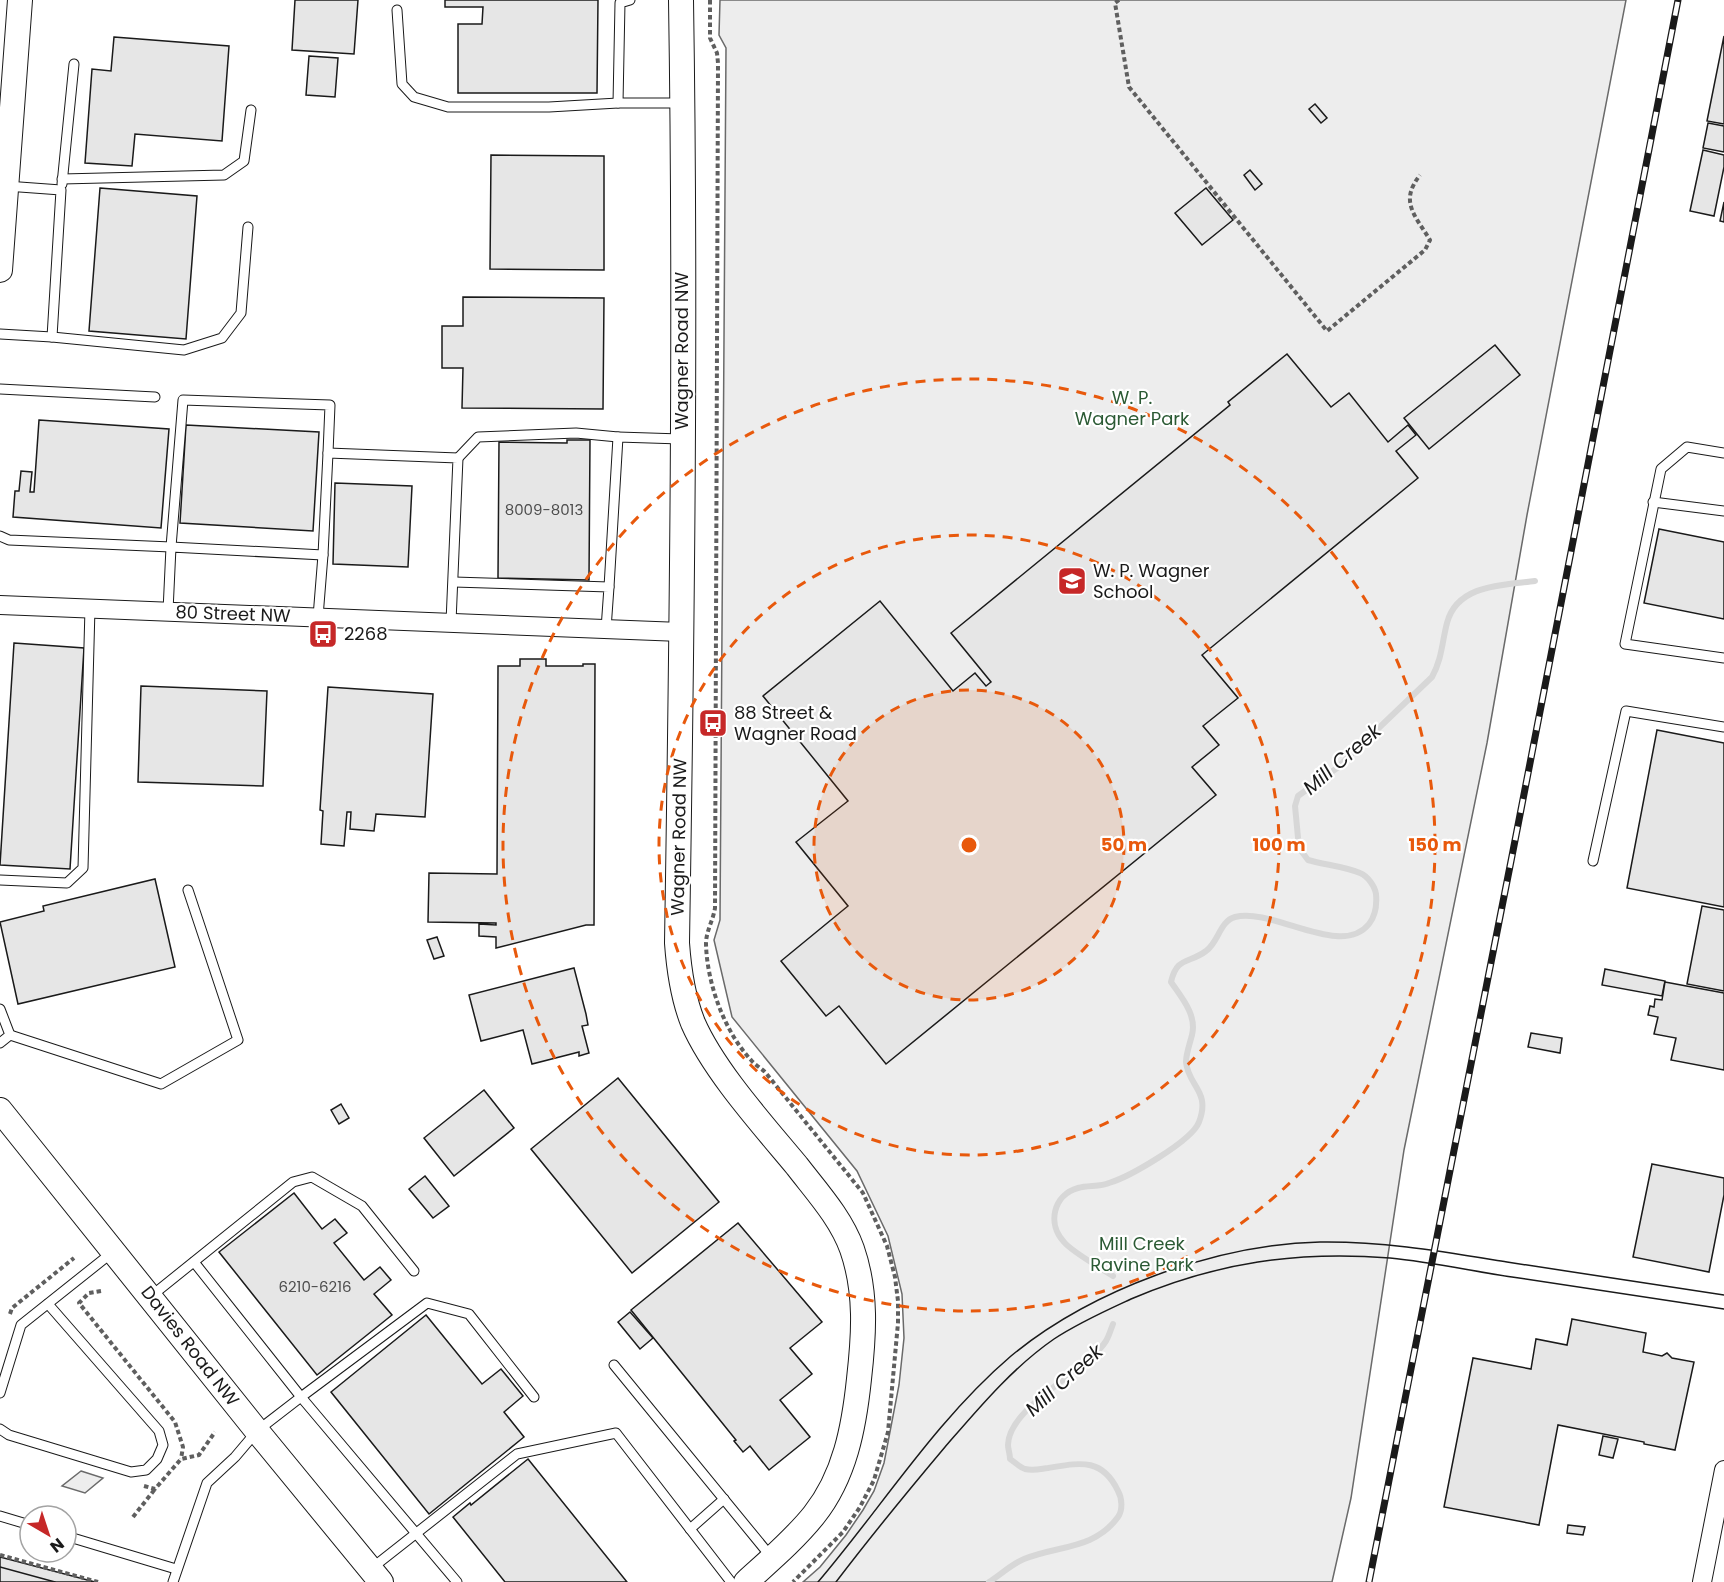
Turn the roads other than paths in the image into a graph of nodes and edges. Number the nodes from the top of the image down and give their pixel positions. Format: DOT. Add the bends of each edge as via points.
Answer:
graph roads {
  1 [pos="20,0"];
  2 [pos="630,0"];
  3 [pos="681,0"];
  4 [pos="397,10"];
  5 [pos="74,64"];
  6 [pos="618,103"];
  7 [pos="683,103"];
  8 [pos="251,110"];
  9 [pos="62,178"];
  10 [pos="6,186"];
  11 [pos="61,190"];
  12 [pos="248,227"];
  13 [pos="0,270"];
  14 [pos="0,334"];
  15 [pos="52,337"];
  16 [pos="0,389"];
  17 [pos="155,397"];
  18 [pos="618,437"];
  19 [pos="682,439"];
  20 [pos="328,453"];
  21 [pos="1724,453"];
  22 [pos="458,459"];
  23 [pos="1653,502"];
  24 [pos="1724,511"];
  25 [pos="0,536"];
  26 [pos="171,547"];
  27 [pos="323,555"];
  28 [pos="454,582"];
  29 [pos="609,588"];
  30 [pos="0,605"];
  31 [pos="90,608"];
  32 [pos="168,611"];
  33 [pos="318,617"];
  34 [pos="451,622"];
  35 [pos="606,629"];
  36 [pos="681,632"];
  37 [pos="1724,658"];
  38 [pos="1724,727"];
  39 [pos="1593,861"];
  40 [pos="0,880"];
  41 [pos="188,890"];
  42 [pos="0,1009"];
  43 [pos="10,1035"];
  44 [pos="0,1043"];
  45 [pos="0,1110"];
  46 [pos="114,1251"];
  47 [pos="194,1262"];
  48 [pos="414,1271"];
  49 [pos="150,1297"];
  50 [pos="48,1304"];
  51 [pos="614,1365"];
  52 [pos="0,1393"];
  53 [pos="302,1397"];
  54 [pos="534,1397"];
  55 [pos="0,1429"];
  56 [pos="257,1431"];
  57 [pos="1724,1470"];
  58 [pos="724,1499"];
  59 [pos="0,1516"];
  60 [pos="18,1521"];
  61 [pos="690,1529"];
  62 [pos="417,1532"];
  63 [pos="78,1540"];
  64 [pos="772,1558"];
  65 [pos="176,1569"];
  66 [pos="375,1576"];
  67 [pos="172,1582"];
  68 [pos="458,1582"];
  69 [pos="732,1582"];
  70 [pos="746,1582"];
  71 [pos="1702,1582"];
  1 -- 10 [label="street"];
  2 -- 6 [label="lane" via="620,3"];
  3 -- 7 [label="street, Wagner Road NW"];
  4 -- 6 [label="lane" via="402,84 414,97 448,107"];
  5 -- 9 [label="lane"];
  6 -- 7 [label="lane"];
  7 -- 19 [label="street, Wagner Road NW"];
  8 -- 9 [label="lane" via="244,161 224,175"];
  9 -- 11 [label="lane"];
  10 -- 11 [label="lane"];
  10 -- 13 [label="street"];
  11 -- 15 [label="lane"];
  12 -- 15 [label="lane" via="241,313 222,338 184,350"];
  14 -- 15 [label="lane"];
  16 -- 17 [label="lane"];
  18 -- 19 [label="lane"];
  18 -- 22 [label="lane" via="576,433 478,437"];
  18 -- 29 [label="lane"];
  19 -- 36 [label="street, Wagner Road NW"];
  20 -- 22 [label="lane"];
  20 -- 26 [label="lane" via="330,405 183,400"];
  20 -- 27 [label="lane"];
  21 -- 23 [label="lane" via="1688,447 1660,468"];
  22 -- 28 [label="lane"];
  23 -- 24 [label="lane"];
  23 -- 37 [label="lane" via="1625,644"];
  25 -- 26 [label="lane" via="9,540"];
  26 -- 27 [label="lane"];
  26 -- 32 [label="lane"];
  27 -- 33 [label="lane"];
  28 -- 29 [label="lane"];
  28 -- 34 [label="lane"];
  29 -- 35 [label="lane"];
  30 -- 31 [label="street, 80 Street NW"];
  31 -- 32 [label="street, 80 Street NW"];
  31 -- 40 [label="lane" via="82,868 67,883"];
  32 -- 33 [label="street, 80 Street NW"];
  33 -- 34 [label="street, 80 Street NW"];
  34 -- 35 [label="street, 80 Street NW"];
  35 -- 36 [label="street, 80 Street NW"];
  36 -- 64 [label="street, Wagner Road NW" via="677,944 684,993 694,1024 712,1058 840,1225 857,1267 864,1309 859,1384 848,1449 814,1515"];
  38 -- 39 [label="lane" via="1626,711"];
  41 -- 43 [label="lane" via="238,1040 161,1084"];
  42 -- 43 [label="lane"];
  43 -- 44 [label="lane"];
  45 -- 46 [label="street, Davies Road NW"];
  46 -- 49 [label="street, Davies Road NW"];
  46 -- 50 [label="lane"];
  47 -- 48 [label="lane" via="293,1182 312,1177 362,1206"];
  47 -- 49 [label="lane"];
  47 -- 53 [label="lane"];
  49 -- 56 [label="street, Davies Road NW"];
  50 -- 52 [label="lane" via="21,1326"];
  50 -- 55 [label="lane" via="159,1431 163,1445 146,1470 131,1472"];
  51 -- 58 [label="lane"];
  53 -- 54 [label="lane" via="427,1303 469,1314"];
  53 -- 56 [label="lane"];
  53 -- 62 [label="lane"];
  56 -- 65 [label="lane" via="207,1483"];
  56 -- 66 [label="street, Davies Road NW"];
  57 -- 71 [label="street"];
  58 -- 61 [label="lane"];
  58 -- 64 [label="lane"];
  59 -- 60 [label="lane"];
  61 -- 62 [label="lane" via="616,1433 517,1454"];
  61 -- 69 [label="lane"];
  62 -- 66 [label="lane"];
  62 -- 68 [label="lane"];
  63 -- 65 [label="lane"];
  64 -- 70 [label="street, Wagner Road NW"];
  65 -- 67 [label="lane"];
}
